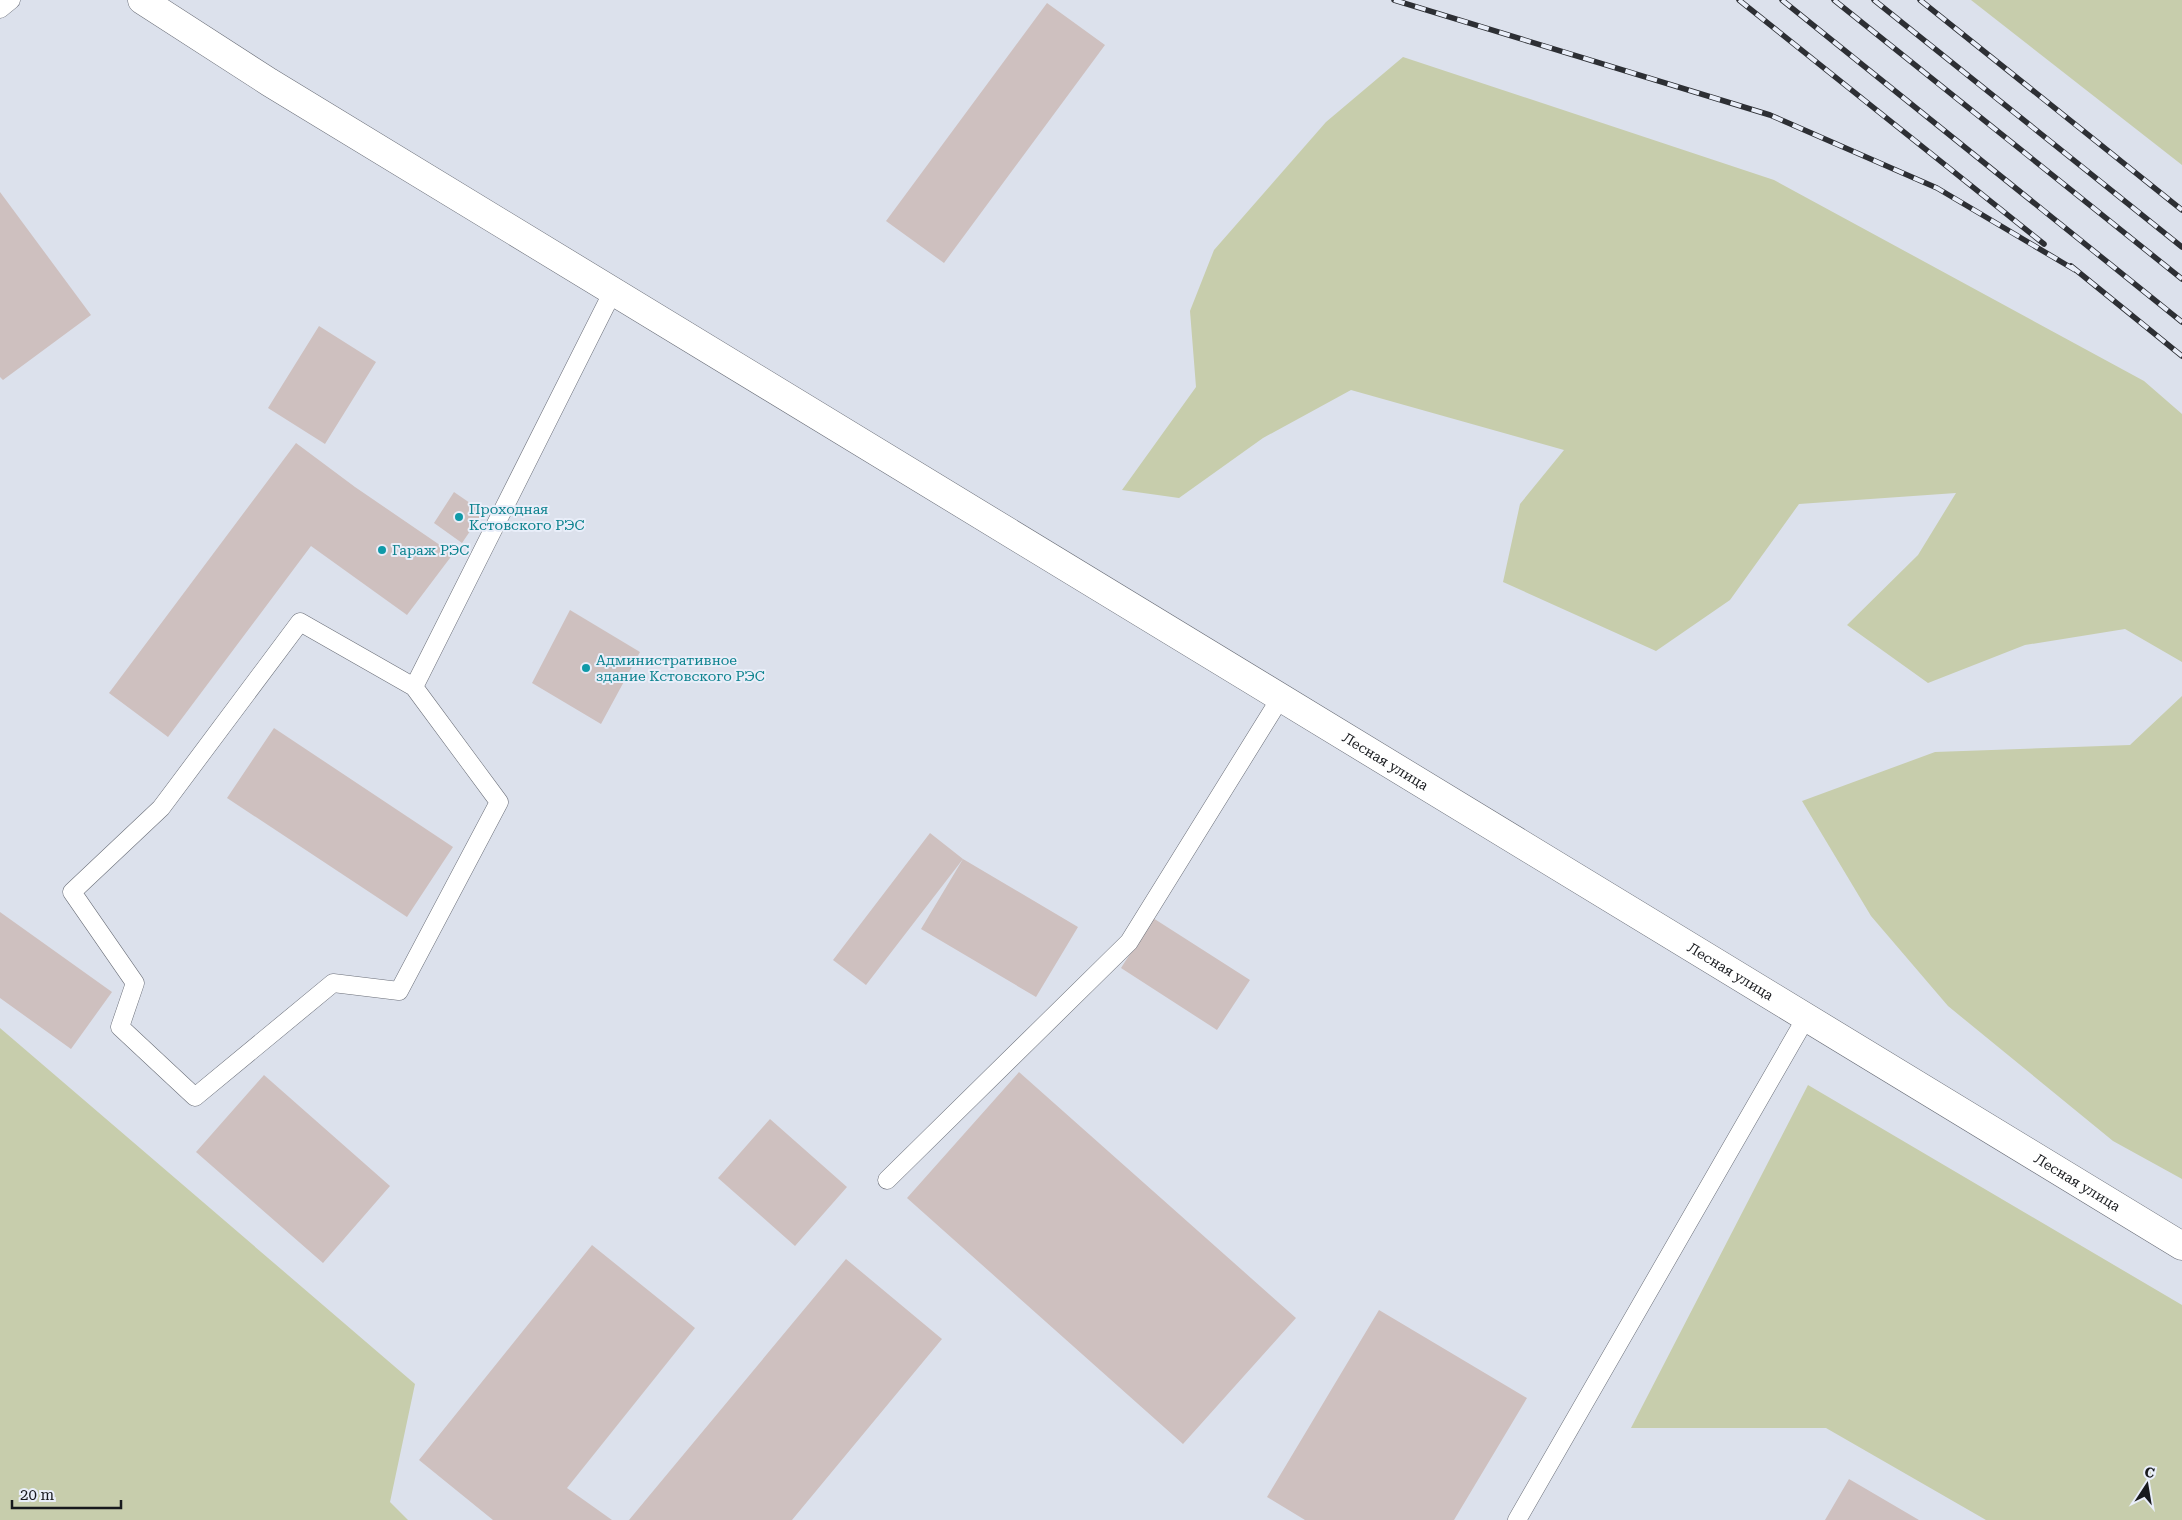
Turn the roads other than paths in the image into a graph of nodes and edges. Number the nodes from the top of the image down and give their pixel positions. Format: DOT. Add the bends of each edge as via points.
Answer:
graph roads {
  1 [pos="11,0"];
  2 [pos="142,0"];
  3 [pos="0,9"];
  4 [pos="613,291"];
  5 [pos="414,686"];
  6 [pos="1281,697"];
  7 [pos="1807,1016"];
  8 [pos="887,1180"];
  9 [pos="2182,1246"];
  10 [pos="1517,1520"];
  1 -- 3 [label="lane"];
  2 -- 4 [label="street, Лесная улица" via="269,82"];
  4 -- 5 [label="lane"];
  4 -- 6 [label="street, Лесная улица"];
  5 -- 5 [label="lane" via="499,802 399,991 333,983 195,1097 120,1028 136,983 72,892 161,808 300,622"];
  6 -- 7 [label="street, Лесная улица"];
  6 -- 8 [label="lane" via="1129,942"];
  7 -- 9 [label="street, Лесная улица"];
  7 -- 10 [label="lane"];
}
